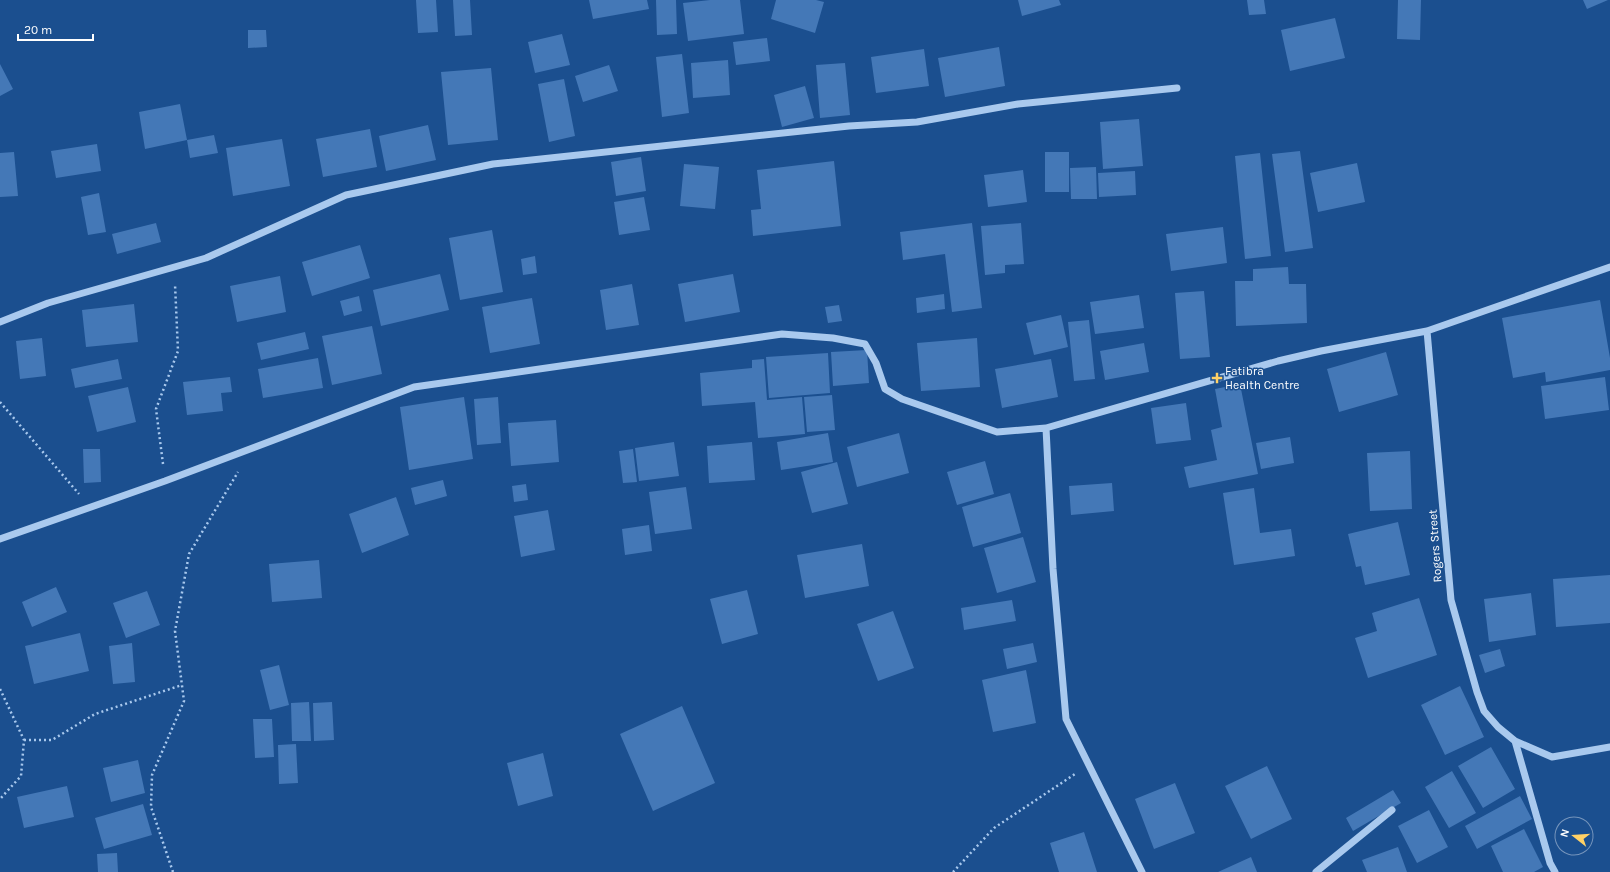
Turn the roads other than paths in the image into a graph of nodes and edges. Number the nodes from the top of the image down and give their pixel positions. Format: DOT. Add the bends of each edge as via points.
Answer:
graph roads {
  1 [pos="1177,88"];
  2 [pos="1610,267"];
  3 [pos="0,322"];
  4 [pos="1427,331"];
  5 [pos="1046,428"];
  6 [pos="0,539"];
  7 [pos="1515,741"];
  8 [pos="1610,747"];
  9 [pos="1392,810"];
  10 [pos="1142,872"];
  11 [pos="1316,872"];
  12 [pos="1555,872"];
  1 -- 3 [label="street" via="1018,104 917,122 850,126 492,164 346,195 206,258 48,303"];
  2 -- 4 [label="street"];
  4 -- 5 [label="street" via="1278,361"];
  4 -- 7 [label="street, Rogers Street" via="1451,600 1484,711"];
  5 -- 6 [label="street" via="997,432 902,399 885,389 876,363 865,344 832,338 782,334 414,387 165,481"];
  5 -- 10 [label="street" via="1053,569 1066,719"];
  7 -- 8 [label="street" via="1552,757"];
  7 -- 12 [label="street" via="1550,863"];
  9 -- 11 [label="street"];
}
